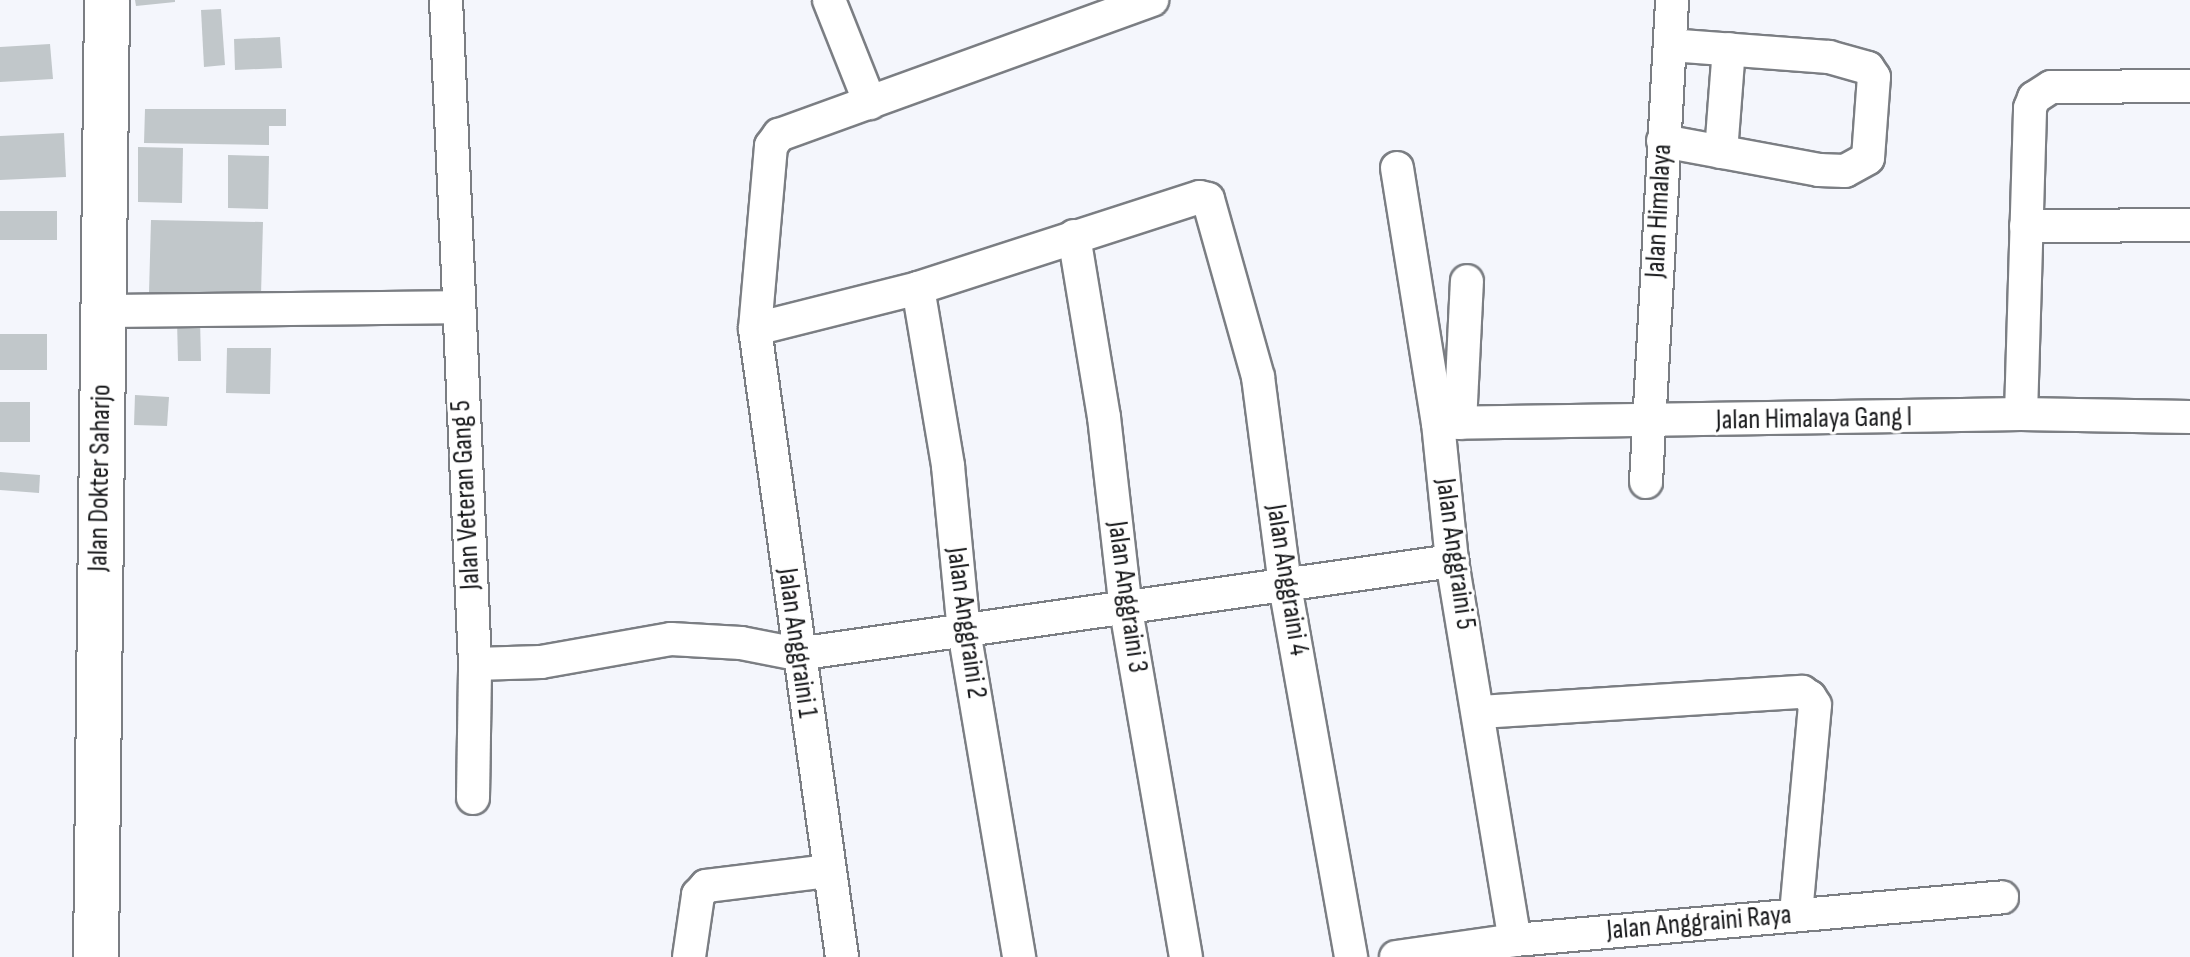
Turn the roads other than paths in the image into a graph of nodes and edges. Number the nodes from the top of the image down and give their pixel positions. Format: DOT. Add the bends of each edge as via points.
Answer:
graph roads {
  1 [pos="107,0"];
  2 [pos="446,0"];
  3 [pos="829,0"];
  4 [pos="1152,0"];
  5 [pos="1672,0"];
  6 [pos="1670,45"];
  7 [pos="1729,49"];
  8 [pos="2190,86"];
  9 [pos="870,103"];
  10 [pos="1663,141"];
  11 [pos="1721,152"];
  12 [pos="1397,168"];
  13 [pos="2190,225"];
  14 [pos="2026,226"];
  15 [pos="1074,236"];
  16 [pos="1467,281"];
  17 [pos="918,288"];
  18 [pos="457,307"];
  19 [pos="102,311"];
  20 [pos="755,329"];
  21 [pos="2021,414"];
  22 [pos="2190,417"];
  23 [pos="1649,422"];
  24 [pos="1449,423"];
  25 [pos="1646,482"];
  26 [pos="1452,561"];
  27 [pos="1285,586"];
  28 [pos="1126,610"];
  29 [pos="964,631"];
  30 [pos="797,654"];
  31 [pos="475,664"];
  32 [pos="1480,712"];
  33 [pos="473,798"];
  34 [pos="829,871"];
  35 [pos="2002,897"];
  36 [pos="1796,914"];
  37 [pos="1515,940"];
  38 [pos="96,957"];
  39 [pos="689,957"];
  40 [pos="842,957"];
  41 [pos="1019,957"];
  42 [pos="1186,957"];
  43 [pos="1351,957"];
  44 [pos="1396,957"];
  1 -- 19 [label="highway, Jalan Dokter Saharjo"];
  2 -- 18 [label="street, Jalan Veteran Gang 5"];
  3 -- 9 [label="street"];
  4 -- 9 [label="street"];
  5 -- 6 [label="street, Jalan Himalaya"];
  6 -- 7 [label="street"];
  6 -- 10 [label="street, Jalan Himalaya"];
  7 -- 11 [label="street"];
  7 -- 11 [label="street" via="1829,57 1868,68 1874,77 1868,158 1845,171"];
  8 -- 14 [label="street" via="2051,87 2034,98"];
  9 -- 20 [label="street, Jalan Anggraini 1" via="774,140"];
  10 -- 11 [label="street"];
  10 -- 23 [label="street, Jalan Himalaya"];
  12 -- 24 [label="street, Jalan Anggraini 5"];
  13 -- 14 [label="street"];
  14 -- 21 [label="street"];
  15 -- 17 [label="street"];
  15 -- 27 [label="street, Jalan Anggraini 4" via="1200,197 1214,206 1258,377"];
  15 -- 28 [label="street, Jalan Anggraini 3" via="1104,417"];
  16 -- 24 [label="street"];
  17 -- 20 [label="street"];
  17 -- 29 [label="street, Jalan Anggraini 2" via="948,466"];
  18 -- 19 [label="street"];
  18 -- 31 [label="street, Jalan Veteran Gang 5"];
  19 -- 38 [label="highway, Jalan Dokter Saharjo"];
  20 -- 30 [label="street, Jalan Anggraini 1"];
  21 -- 22 [label="street, Jalan Himalaya Gang I"];
  21 -- 23 [label="street, Jalan Himalaya Gang I"];
  23 -- 24 [label="street, Jalan Himalaya Gang I"];
  23 -- 25 [label="street, Jalan Himalaya"];
  24 -- 26 [label="street, Jalan Anggraini 5"];
  26 -- 27 [label="street"];
  26 -- 32 [label="street, Jalan Anggraini 5"];
  27 -- 28 [label="street"];
  27 -- 43 [label="street, Jalan Anggraini 4"];
  28 -- 29 [label="street"];
  28 -- 42 [label="street, Jalan Anggraini 3"];
  29 -- 30 [label="street"];
  29 -- 41 [label="street, Jalan Anggraini 2"];
  30 -- 31 [label="street" via="741,643 671,639 541,662"];
  30 -- 34 [label="street, Jalan Anggraini 1"];
  31 -- 33 [label="street, Jalan Veteran Gang 5"];
  32 -- 36 [label="street" via="1802,692 1810,697 1815,705"];
  32 -- 37 [label="street, Jalan Anggraini 5"];
  34 -- 39 [label="street" via="706,886 698,895"];
  34 -- 40 [label="street, Jalan Anggraini 1"];
  35 -- 36 [label="street, Jalan Anggraini Raya"];
  36 -- 37 [label="street, Jalan Anggraini Raya"];
  37 -- 44 [label="street, Jalan Anggraini Raya"];
}
